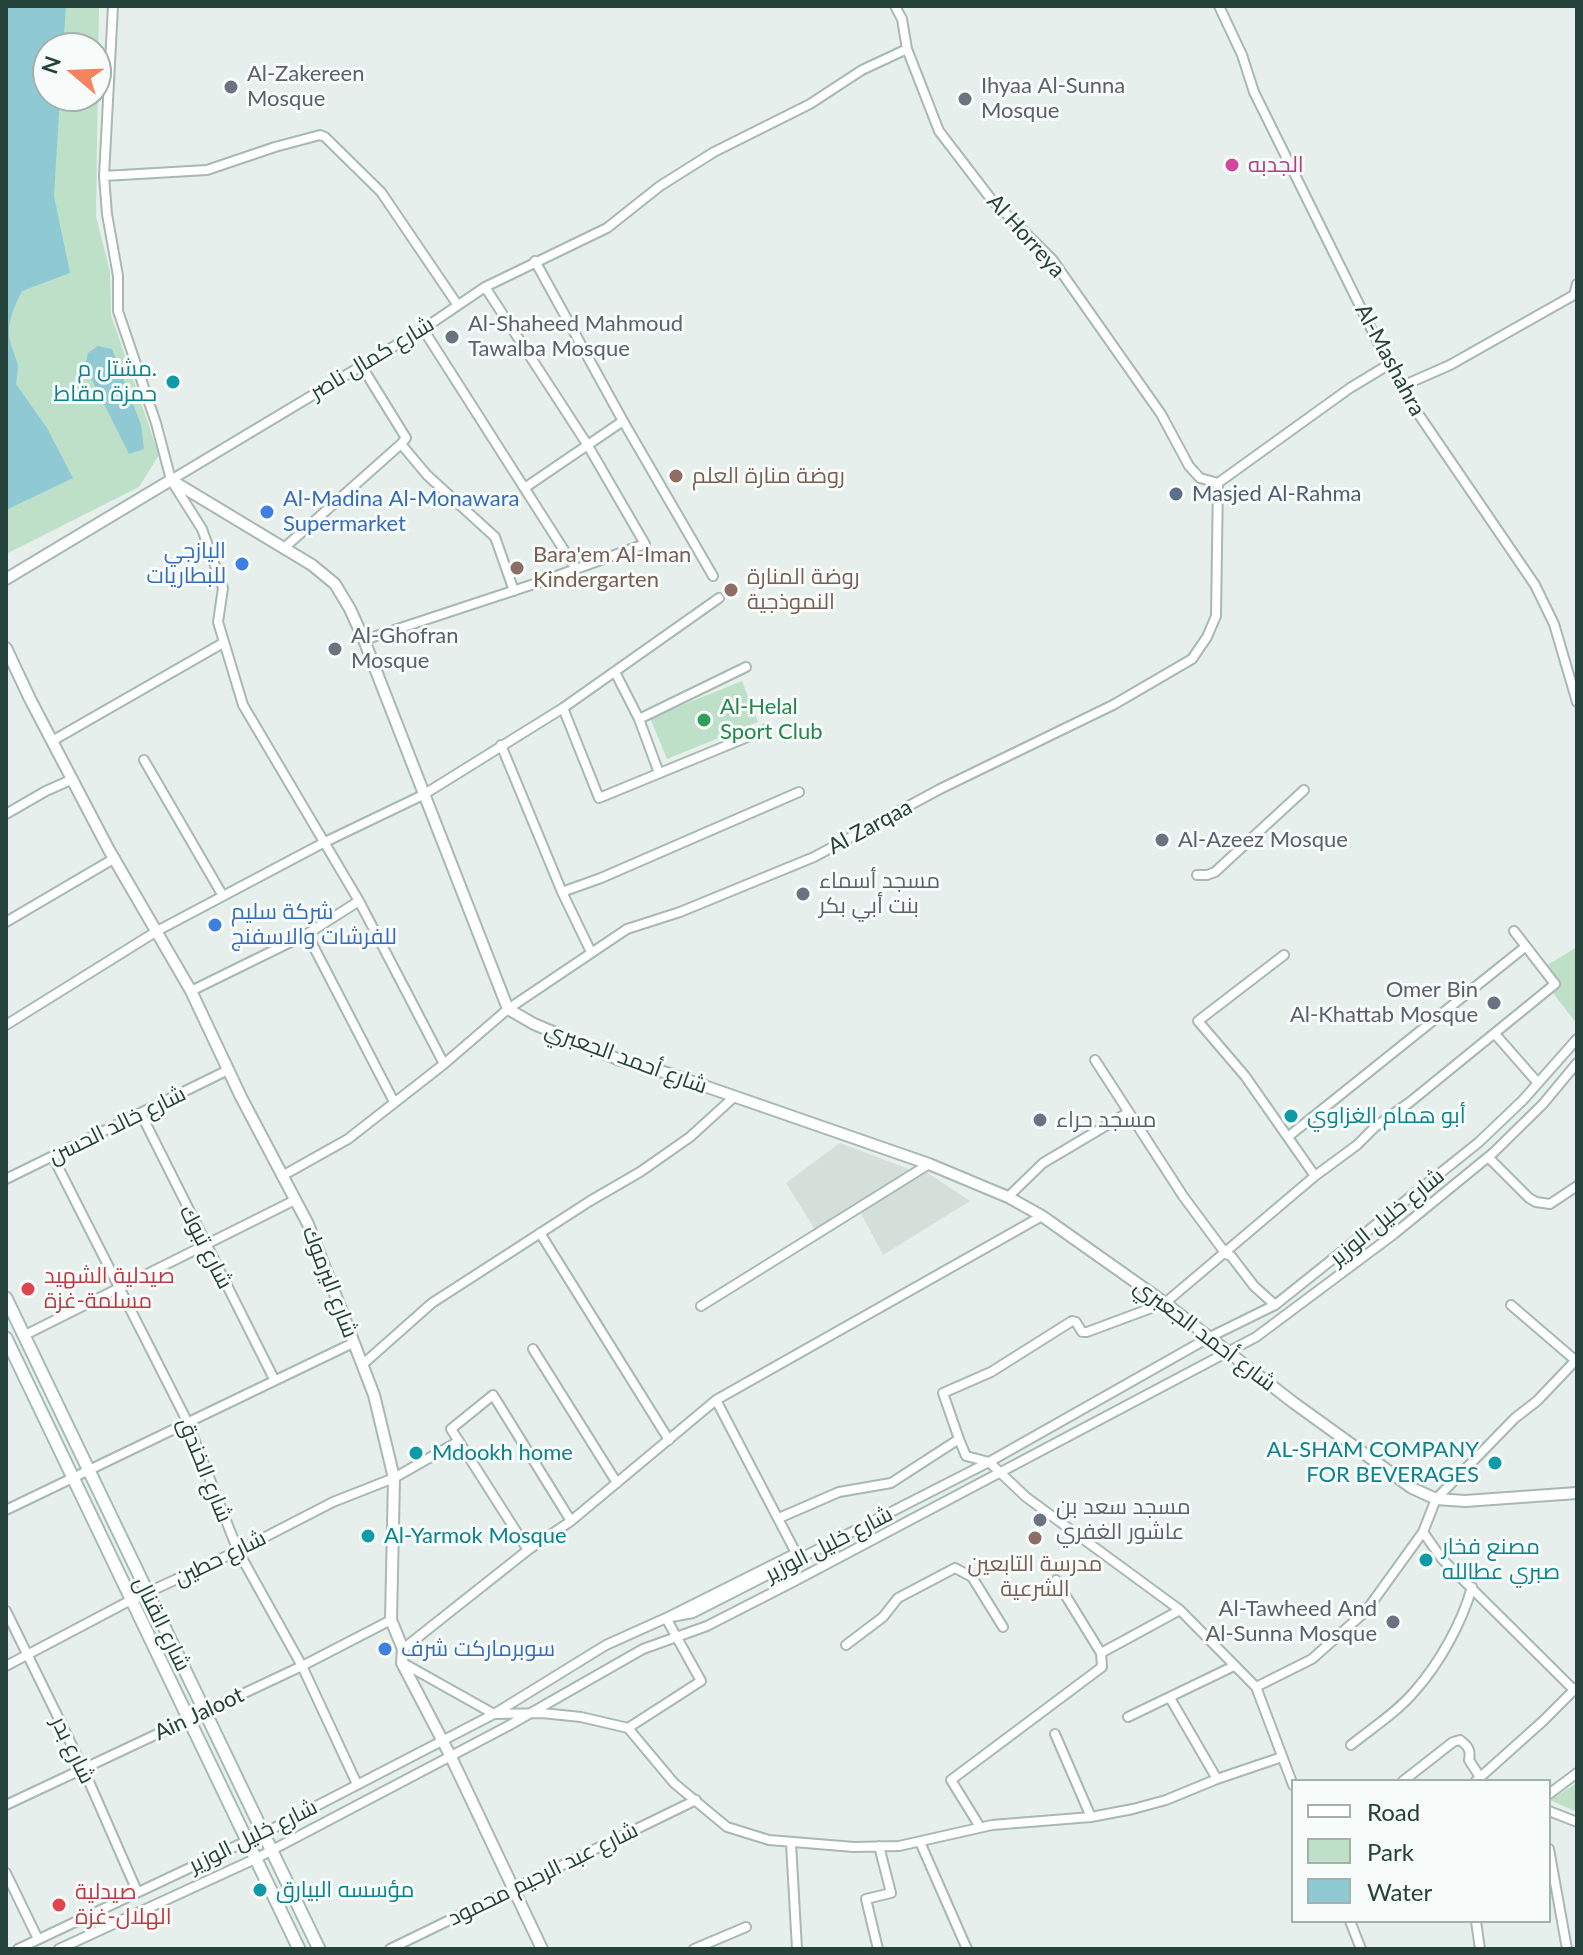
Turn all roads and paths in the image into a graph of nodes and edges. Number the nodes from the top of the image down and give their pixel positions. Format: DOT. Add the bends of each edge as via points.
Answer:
graph roads {
  1 [pos="113,6"];
  2 [pos="895,6"];
  3 [pos="1219,6"];
  4 [pos="907,49"];
  5 [pos="104,176"];
  6 [pos="535,261"];
  7 [pos="1577,284"];
  8 [pos="485,287"];
  9 [pos="457,304"];
  10 [pos="423,329"];
  11 [pos="361,365"];
  12 [pos="1388,365"];
  13 [pos="1400,387"];
  14 [pos="623,421"];
  15 [pos="401,444"];
  16 [pos="587,444"];
  17 [pos="171,480"];
  18 [pos="1218,483"];
  19 [pos="526,487"];
  20 [pos="284,548"];
  21 [pos="576,569"];
  22 [pos="713,576"];
  23 [pos="6,579"];
  24 [pos="514,591"];
  25 [pos="719,598"];
  26 [pos="364,640"];
  27 [pos="223,643"];
  28 [pos="6,648"];
  29 [pos="746,667"];
  30 [pos="615,672"];
  31 [pos="1577,702"];
  32 [pos="563,708"];
  33 [pos="639,719"];
  34 [pos="767,729"];
  35 [pos="52,741"];
  36 [pos="501,745"];
  37 [pos="144,760"];
  38 [pos="659,773"];
  39 [pos="73,779"];
  40 [pos="1304,790"];
  41 [pos="799,792"];
  42 [pos="423,795"];
  43 [pos="6,814"];
  44 [pos="325,842"];
  45 [pos="115,858"];
  46 [pos="1197,875"];
  47 [pos="562,892"];
  48 [pos="223,896"];
  49 [pos="359,901"];
  50 [pos="6,922"];
  51 [pos="157,931"];
  52 [pos="1514,931"];
  53 [pos="307,934"];
  54 [pos="1525,947"];
  55 [pos="591,952"];
  56 [pos="1284,955"];
  57 [pos="191,991"];
  58 [pos="508,1009"];
  59 [pos="6,1025"];
  60 [pos="1495,1034"];
  61 [pos="1577,1039"];
  62 [pos="1095,1060"];
  63 [pos="1577,1063"];
  64 [pos="444,1064"];
  65 [pos="228,1070"];
  66 [pos="1538,1083"];
  67 [pos="734,1097"];
  68 [pos="394,1102"];
  69 [pos="1129,1112"];
  70 [pos="141,1114"];
  71 [pos="1289,1136"];
  72 [pos="53,1157"];
  73 [pos="1488,1157"];
  74 [pos="929,1164"];
  75 [pos="282,1176"];
  76 [pos="1315,1176"];
  77 [pos="6,1179"];
  78 [pos="1577,1186"];
  79 [pos="1008,1197"];
  80 [pos="295,1200"];
  81 [pos="1042,1216"];
  82 [pos="540,1233"];
  83 [pos="205,1245"];
  84 [pos="1226,1254"];
  85 [pos="118,1288"];
  86 [pos="6,1298"];
  87 [pos="1165,1303"];
  88 [pos="1275,1305"];
  89 [pos="1511,1305"];
  90 [pos="701,1306"];
  91 [pos="25,1335"];
  92 [pos="1210,1337"];
  93 [pos="7,1342"];
  94 [pos="353,1343"];
  95 [pos="533,1349"];
  96 [pos="1228,1351"];
  97 [pos="1576,1360"];
  98 [pos="362,1365"];
  99 [pos="274,1379"];
  100 [pos="716,1400"];
  101 [pos="187,1421"];
  102 [pos="959,1439"];
  103 [pos="669,1440"];
  104 [pos="459,1441"];
  105 [pos="989,1462"];
  106 [pos="89,1470"];
  107 [pos="1001,1472"];
  108 [pos="72,1477"];
  109 [pos="394,1478"];
  110 [pos="617,1483"];
  111 [pos="1577,1493"];
  112 [pos="1436,1499"];
  113 [pos="6,1510"];
  114 [pos="779,1518"];
  115 [pos="571,1521"];
  116 [pos="1423,1532"];
  117 [pos="528,1550"];
  118 [pos="238,1551"];
  119 [pos="1056,1580"];
  120 [pos="1472,1587"];
  121 [pos="147,1593"];
  122 [pos="131,1600"];
  123 [pos="1180,1610"];
  124 [pos="6,1611"];
  125 [pos="666,1618"];
  126 [pos="391,1620"];
  127 [pos="1003,1627"];
  128 [pos="676,1637"];
  129 [pos="846,1645"];
  130 [pos="403,1649"];
  131 [pos="1101,1653"];
  132 [pos="26,1657"];
  133 [pos="402,1663"];
  134 [pos="6,1666"];
  135 [pos="302,1666"];
  136 [pos="1234,1666"];
  137 [pos="1256,1687"];
  138 [pos="1576,1688"];
  139 [pos="1170,1698"];
  140 [pos="204,1711"];
  141 [pos="530,1713"];
  142 [pos="494,1714"];
  143 [pos="1128,1717"];
  144 [pos="188,1718"];
  145 [pos="628,1728"];
  146 [pos="1055,1734"];
  147 [pos="442,1740"];
  148 [pos="1351,1745"];
  149 [pos="451,1757"];
  150 [pos="1282,1757"];
  151 [pos="83,1768"];
  152 [pos="1577,1773"];
  153 [pos="1217,1779"];
  154 [pos="1408,1779"];
  155 [pos="1478,1779"];
  156 [pos="1291,1780"];
  157 [pos="357,1784"];
  158 [pos="1551,1792"];
  159 [pos="696,1800"];
  160 [pos="6,1805"];
  161 [pos="1551,1812"];
  162 [pos="1091,1817"];
  163 [pos="1577,1822"];
  164 [pos="980,1827"];
  165 [pos="262,1833"];
  166 [pos="248,1840"];
  167 [pos="920,1842"];
  168 [pos="791,1843"];
  169 [pos="879,1846"];
  170 [pos="270,1850"];
  171 [pos="257,1858"];
  172 [pos="1551,1860"];
  173 [pos="6,1873"];
  174 [pos="512,1888"];
  175 [pos="137,1891"];
  176 [pos="1351,1923"];
  177 [pos="1476,1923"];
  178 [pos="746,1927"];
  179 [pos="38,1939"];
  180 [pos="18,1949"];
  181 [pos="59,1949"];
  182 [pos="299,1949"];
  183 [pos="319,1949"];
  184 [pos="390,1949"];
  185 [pos="542,1949"];
  186 [pos="694,1949"];
  187 [pos="797,1949"];
  188 [pos="878,1949"];
  189 [pos="967,1949"];
  190 [pos="1361,1949"];
  191 [pos="1480,1949"];
  192 [pos="1567,1949"];
  1 -- 5 [label="street"];
  2 -- 4 [label="street, Al Horreya"];
  3 -- 12 [label="street, Al-Mashahra" via="1254,92"];
  4 -- 6 [label="street, شارع كمال ناصر" via="714,152 576,246"];
  4 -- 18 [label="street, Al Horreya" via="939,131 991,199 1052,259 1161,414 1189,466 1200,478"];
  5 -- 9 [label="street" via="207,170 320,135 381,192"];
  5 -- 17 [label="street" via="118,311"];
  6 -- 8 [label="street, شارع كمال ناصر"];
  6 -- 14 [label="street"];
  7 -- 13 [label="street" via="1574,295"];
  8 -- 9 [label="street, شارع كمال ناصر"];
  8 -- 16 [label="street"];
  9 -- 10 [label="street, شارع كمال ناصر"];
  10 -- 11 [label="street, شارع كمال ناصر"];
  10 -- 19 [label="street"];
  11 -- 15 [label="street" via="406,438"];
  11 -- 17 [label="street, شارع كمال ناصر"];
  12 -- 13 [label="street, Al-Mashahra"];
  12 -- 18 [label="street"];
  13 -- 31 [label="street, Al-Mashahra" via="1535,585 1554,624"];
  14 -- 16 [label="street"];
  14 -- 22 [label="street"];
  15 -- 20 [label="street"];
  15 -- 24 [label="street" via="495,537"];
  16 -- 19 [label="street"];
  16 -- 21 [label="street" via="645,544"];
  17 -- 20 [label="street"];
  17 -- 23 [label="street, شارع كمال ناصر"];
  17 -- 27 [label="street" via="202,529 223,588 218,622"];
  18 -- 55 [label="street, Al Zarqaa" via="1216,616 1192,659 1113,705 814,857 627,929"];
  19 -- 21 [label="street"];
  20 -- 26 [label="street" via="335,584"];
  21 -- 24 [label="street"];
  24 -- 26 [label="street"];
  25 -- 30 [label="street"];
  26 -- 42 [label="street"];
  27 -- 35 [label="street"];
  27 -- 44 [label="street" via="243,705"];
  28 -- 35 [label="street, شارع اليرموك"];
  29 -- 33 [label="street"];
  30 -- 32 [label="street"];
  30 -- 33 [label="street"];
  32 -- 36 [label="street"];
  32 -- 38 [label="street" via="599,798"];
  33 -- 38 [label="street"];
  34 -- 38 [label="street"];
  35 -- 39 [label="street, شارع اليرموك"];
  36 -- 42 [label="street"];
  36 -- 47 [label="street"];
  37 -- 48 [label="street"];
  39 -- 43 [label="street"];
  39 -- 45 [label="street, شارع اليرموك"];
  40 -- 46 [label="street" via="1215,872"];
  41 -- 47 [label="street"];
  42 -- 44 [label="street"];
  42 -- 58 [label="street"];
  44 -- 48 [label="street"];
  44 -- 49 [label="street"];
  45 -- 50 [label="street"];
  45 -- 51 [label="street, شارع اليرموك"];
  47 -- 55 [label="street"];
  48 -- 51 [label="street"];
  49 -- 53 [label="street"];
  49 -- 64 [label="street"];
  51 -- 57 [label="street, شارع اليرموك"];
  51 -- 59 [label="street"];
  52 -- 54 [label="street"];
  53 -- 57 [label="street"];
  53 -- 68 [label="street"];
  54 -- 60 [label="street" via="1555,984"];
  54 -- 71 [label="street"];
  55 -- 58 [label="street, Al Zarqaa"];
  56 -- 71 [label="street" via="1198,1021"];
  57 -- 65 [label="street, شارع اليرموك"];
  58 -- 64 [label="street, Al Zarqaa"];
  58 -- 67 [label="street, شارع أحمد الجعبري" via="620,1060"];
  60 -- 66 [label="street"];
  60 -- 76 [label="street"];
  61 -- 66 [label="street, شارع خليل الوزير"];
  62 -- 69 [label="street"];
  63 -- 73 [label="street, شارع خليل الوزير"];
  64 -- 68 [label="street, Al Zarqaa"];
  65 -- 70 [label="street, شارع خالد الحسن"];
  65 -- 75 [label="street, شارع اليرموك"];
  66 -- 88 [label="street, شارع خليل الوزير" via="1479,1142"];
  67 -- 74 [label="street, شارع أحمد الجعبري"];
  67 -- 82 [label="street" via="665,1155"];
  68 -- 75 [label="street, Al Zarqaa" via="348,1139"];
  69 -- 79 [label="street" via="1043,1163"];
  69 -- 84 [label="street"];
  70 -- 72 [label="street, شارع خالد الحسن"];
  70 -- 83 [label="street, شارع تبوك"];
  71 -- 76 [label="street"];
  72 -- 77 [label="street, شارع خالد الحسن"];
  72 -- 85 [label="street, شارع الخندق"];
  73 -- 78 [label="street" via="1536,1202 1550,1204"];
  73 -- 96 [label="street, شارع خليل الوزير" via="1382,1243 1256,1337"];
  74 -- 79 [label="street, شارع أحمد الجعبري"];
  74 -- 90 [label="street"];
  75 -- 80 [label="street, شارع اليرموك"];
  76 -- 84 [label="street"];
  79 -- 81 [label="street, شارع أحمد الجعبري"];
  80 -- 83 [label="street"];
  80 -- 94 [label="street, شارع اليرموك"];
  81 -- 87 [label="street, شارع أحمد الجعبري"];
  81 -- 100 [label="street"];
  82 -- 98 [label="street" via="432,1303"];
  82 -- 103 [label="street"];
  83 -- 85 [label="street"];
  83 -- 99 [label="street, شارع تبوك"];
  84 -- 87 [label="street"];
  84 -- 88 [label="street"];
  85 -- 91 [label="street"];
  85 -- 101 [label="street, شارع الخندق"];
  86 -- 91 [label="main road, شارع القنال"];
  87 -- 92 [label="street, شارع أحمد الجعبري"];
  87 -- 102 [label="street" via="1087,1332 1072,1321 991,1372 943,1393"];
  88 -- 92 [label="street, شارع خليل الوزير"];
  89 -- 97 [label="street"];
  91 -- 106 [label="main road, شارع القنال"];
  92 -- 96 [label="street, شارع أحمد الجعبري"];
  92 -- 105 [label="street, شارع خليل الوزير"];
  93 -- 108 [label="main road, شارع القنال"];
  94 -- 98 [label="street, شارع اليرموك"];
  94 -- 99 [label="street"];
  95 -- 110 [label="street"];
  96 -- 107 [label="street, شارع خليل الوزير"];
  96 -- 112 [label="street, شارع أحمد الجعبري" via="1412,1488"];
  97 -- 112 [label="street"];
  98 -- 109 [label="street, شارع اليرموك"];
  99 -- 101 [label="street"];
  100 -- 103 [label="street"];
  100 -- 114 [label="street"];
  101 -- 106 [label="street"];
  101 -- 118 [label="street, شارع الخندق"];
  102 -- 105 [label="street" via="966,1456"];
  102 -- 114 [label="street" via="891,1483 839,1492"];
  103 -- 110 [label="street"];
  104 -- 109 [label="street, شارع حطين"];
  104 -- 115 [label="street" via="451,1429 493,1395"];
  104 -- 117 [label="street"];
  105 -- 107 [label="street"];
  105 -- 125 [label="street, شارع خليل الوزير" via="693,1613"];
  106 -- 108 [label="street"];
  106 -- 121 [label="main road, شارع القنال"];
  107 -- 123 [label="street" via="1038,1506"];
  107 -- 128 [label="street, شارع خليل الوزير" via="707,1626"];
  108 -- 113 [label="street"];
  108 -- 122 [label="main road, شارع القنال"];
  109 -- 118 [label="street, شارع حطين" via="333,1502"];
  109 -- 126 [label="street, شارع اليرموك"];
  110 -- 115 [label="street"];
  111 -- 112 [label="street, شارع أحمد الجعبري"];
  112 -- 116 [label="street"];
  114 -- 125 [label="street" via="796,1553"];
  115 -- 117 [label="street"];
  116 -- 120 [label="street"];
  116 -- 137 [label="street" via="1346,1632 1312,1659"];
  117 -- 130 [label="street"];
  118 -- 121 [label="street, شارع حطين"];
  118 -- 135 [label="street, شارع الخندق"];
  119 -- 131 [label="street"];
  120 -- 138 [label="street"];
  120 -- 148 [label="street" via="1464,1615 1415,1691"];
  121 -- 122 [label="street, شارع حطين"];
  121 -- 140 [label="main road, شارع القنال"];
  122 -- 132 [label="street, شارع حطين"];
  122 -- 144 [label="main road, شارع القنال"];
  123 -- 131 [label="street"];
  123 -- 136 [label="street"];
  124 -- 132 [label="street, شارع بدر"];
  125 -- 128 [label="street"];
  125 -- 142 [label="street, شارع خليل الوزير" via="606,1645"];
  126 -- 130 [label="street, شارع اليرموك"];
  126 -- 135 [label="street, Ain Jaloot"];
  127 -- 129 [label="street" via="972,1577 955,1568 898,1598 883,1617"];
  128 -- 141 [label="street, شارع خليل الوزير" via="643,1649"];
  128 -- 145 [label="street" via="701,1681"];
  130 -- 133 [label="street, شارع اليرموك"];
  131 -- 164 [label="street" via="1102,1667 951,1780"];
  132 -- 134 [label="street, شارع حطين"];
  132 -- 151 [label="street, شارع بدر"];
  133 -- 142 [label="street"];
  133 -- 147 [label="street"];
  135 -- 140 [label="street, Ain Jaloot"];
  135 -- 157 [label="street, شارع الخندق"];
  136 -- 137 [label="street"];
  136 -- 139 [label="street"];
  137 -- 150 [label="street"];
  138 -- 155 [label="street"];
  139 -- 143 [label="street"];
  139 -- 153 [label="street"];
  140 -- 144 [label="street, Ain Jaloot"];
  140 -- 165 [label="main road, شارع القنال"];
  141 -- 142 [label="street"];
  141 -- 145 [label="street"];
  141 -- 149 [label="street, شارع خليل الوزير"];
  142 -- 147 [label="street, شارع خليل الوزير"];
  144 -- 151 [label="street, Ain Jaloot"];
  144 -- 166 [label="main road, شارع القنال"];
  145 -- 159 [label="street" via="674,1783"];
  146 -- 162 [label="street"];
  147 -- 149 [label="street"];
  147 -- 157 [label="street, شارع خليل الوزير"];
  149 -- 170 [label="street, شارع خليل الوزير"];
  149 -- 174 [label="street"];
  150 -- 153 [label="street"];
  150 -- 156 [label="street"];
  151 -- 160 [label="street, Ain Jaloot"];
  151 -- 175 [label="street, شارع بدر"];
  152 -- 158 [label="street"];
  153 -- 162 [label="street" via="1166,1800"];
  154 -- 155 [label="street" via="1460,1740 1467,1745"];
  157 -- 165 [label="street, شارع خليل الوزير"];
  159 -- 168 [label="street" via="727,1827"];
  159 -- 174 [label="street, شارع عبد الرحيم محمود"];
  161 -- 163 [label="street"];
  162 -- 164 [label="street"];
  164 -- 167 [label="street"];
  165 -- 166 [label="street, شارع خليل الوزير"];
  165 -- 170 [label="main road, شارع القنال"];
  166 -- 171 [label="main road, شارع القنال"];
  166 -- 175 [label="street, شارع خليل الوزير"];
  167 -- 169 [label="street"];
  167 -- 189 [label="street"];
  168 -- 169 [label="street"];
  168 -- 187 [label="street"];
  169 -- 188 [label="street" via="891,1893 866,1899"];
  170 -- 171 [label="street, شارع خليل الوزير"];
  170 -- 183 [label="main road, شارع القنال"];
  171 -- 181 [label="street, شارع خليل الوزير"];
  171 -- 182 [label="main road, شارع القنال"];
  172 -- 192 [label="street"];
  173 -- 179 [label="street"];
  174 -- 184 [label="street, شارع عبد الرحيم محمود"];
  174 -- 185 [label="street"];
  175 -- 179 [label="street, شارع خليل الوزير"];
  176 -- 190 [label="street"];
  177 -- 191 [label="street"];
  178 -- 186 [label="street"];
  179 -- 180 [label="street, شارع خليل الوزير"];
}
